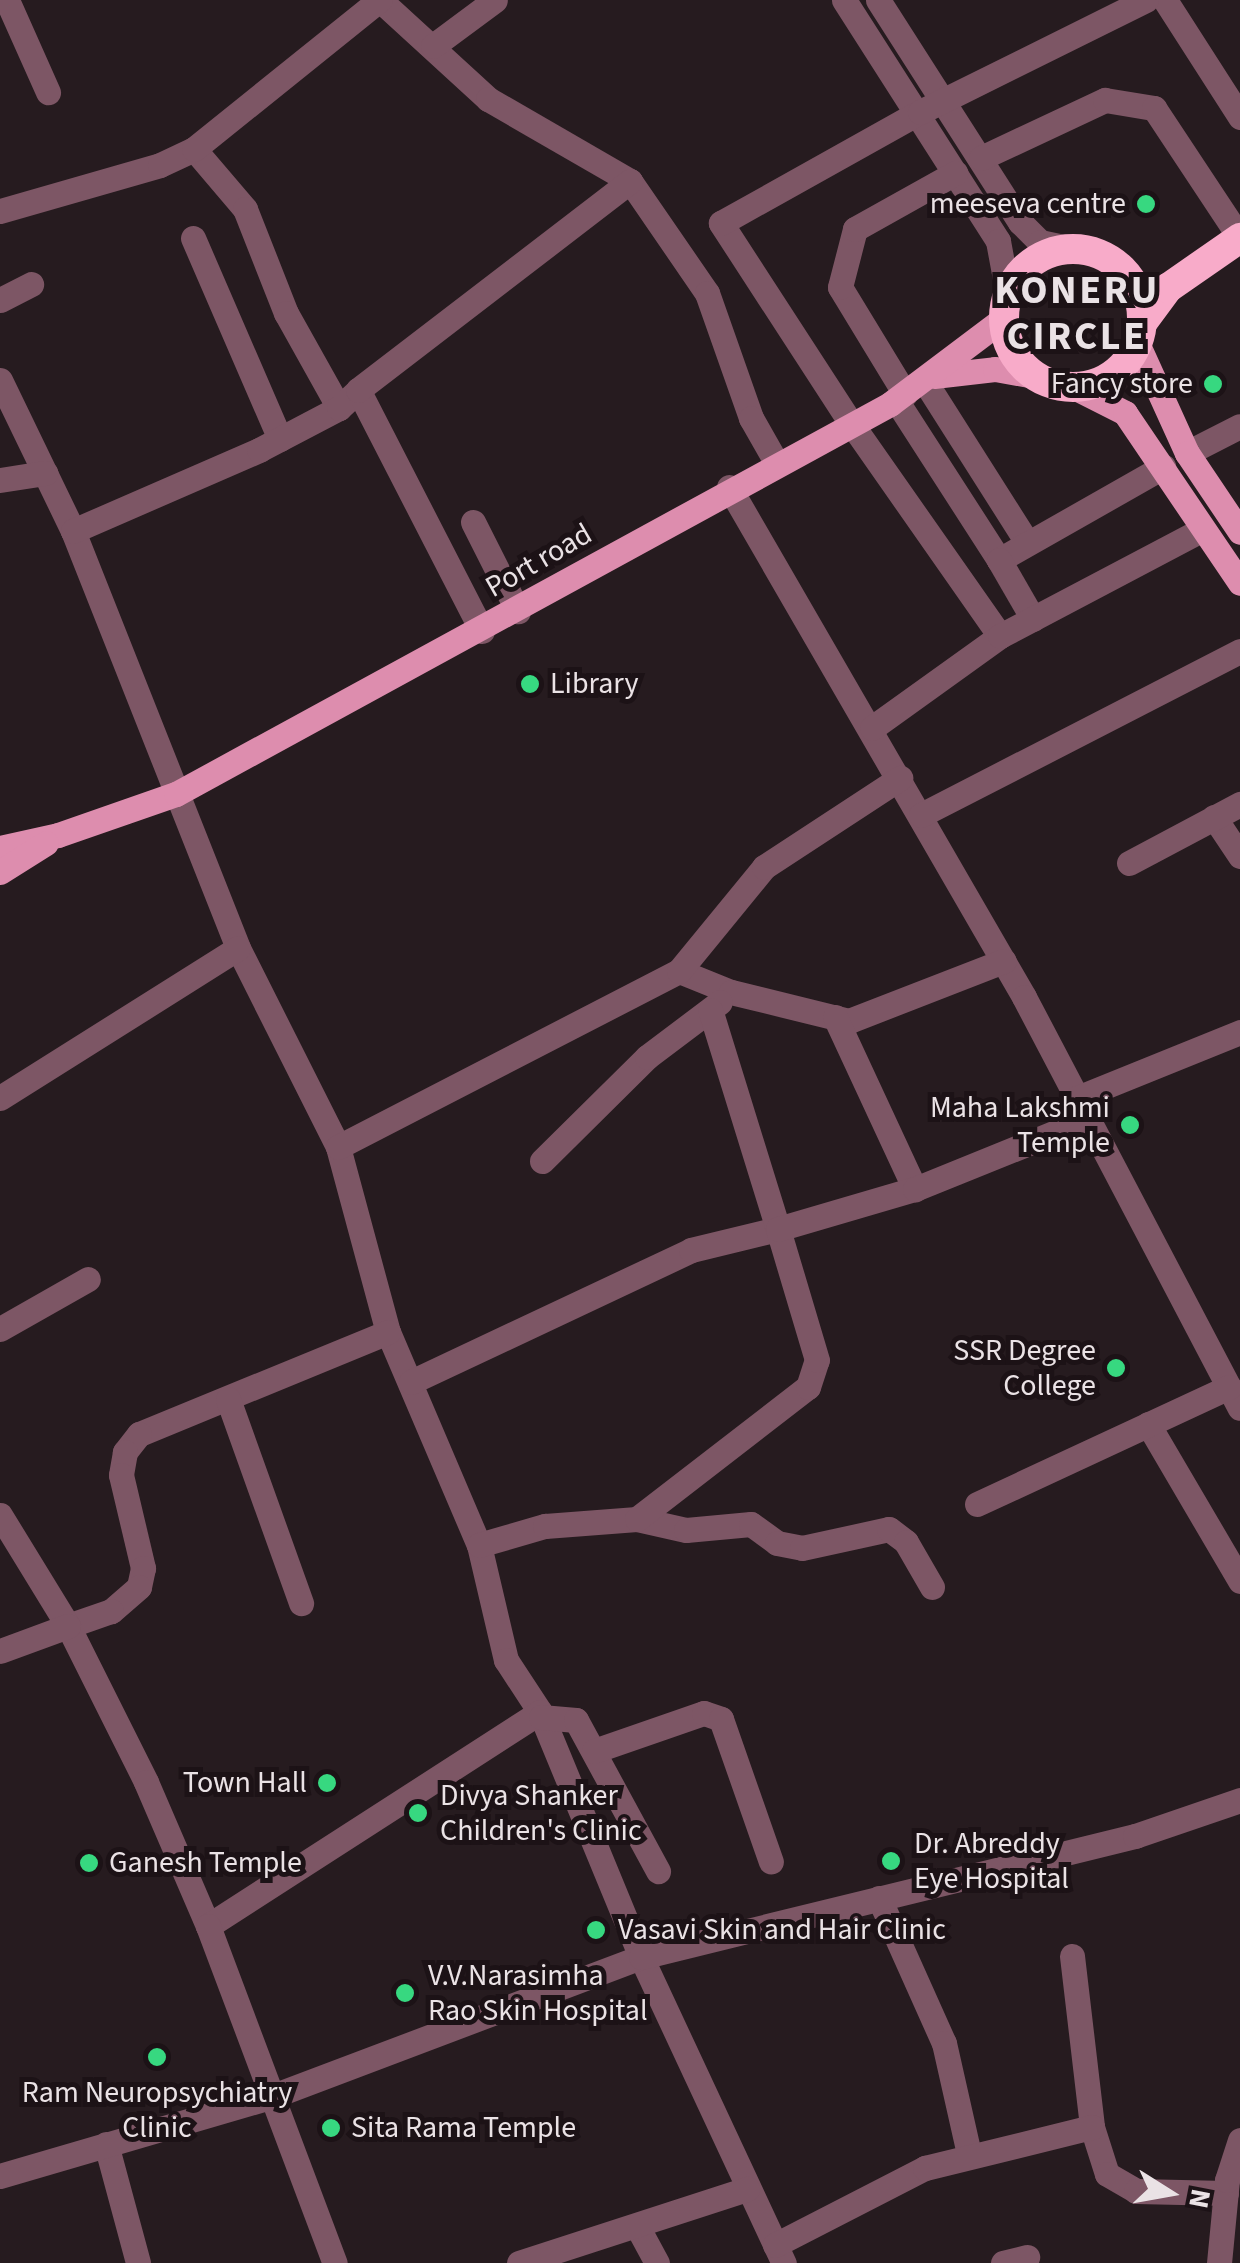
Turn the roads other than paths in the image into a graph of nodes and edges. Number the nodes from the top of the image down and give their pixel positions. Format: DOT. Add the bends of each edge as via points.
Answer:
graph roads {
  1 [pos="6,0"];
  2 [pos="380,0"];
  3 [pos="495,0"];
  4 [pos="844,0"];
  5 [pos="878,0"];
  6 [pos="1146,0"];
  7 [pos="1165,0"];
  8 [pos="434,46"];
  9 [pos="48,92"];
  10 [pos="946,99"];
  11 [pos="920,112"];
  12 [pos="1240,117"];
  13 [pos="194,148"];
  14 [pos="981,158"];
  15 [pos="956,173"];
  16 [pos="630,182"];
  17 [pos="0,211"];
  18 [pos="193,238"];
  19 [pos="1240,238"];
  20 [pos="1073,249"];
  21 [pos="1191,270"];
  22 [pos="1126,274"];
  23 [pos="31,284"];
  24 [pos="0,300"];
  25 [pos="1006,306"];
  26 [pos="1139,333"];
  27 [pos="1034,376"];
  28 [pos="0,380"];
  29 [pos="914,388"];
  30 [pos="1076,388"];
  31 [pos="358,390"];
  32 [pos="339,408"];
  33 [pos="852,425"];
  34 [pos="1240,426"];
  35 [pos="280,439"];
  36 [pos="1187,452"];
  37 [pos="776,462"];
  38 [pos="1162,467"];
  39 [pos="45,472"];
  40 [pos="0,480"];
  41 [pos="729,487"];
  42 [pos="1236,517"];
  43 [pos="473,522"];
  44 [pos="1203,529"];
  45 [pos="73,531"];
  46 [pos="1026,541"];
  47 [pos="998,560"];
  48 [pos="1240,584"];
  49 [pos="518,611"];
  50 [pos="1033,619"];
  51 [pos="482,630"];
  52 [pos="1000,636"];
  53 [pos="1240,651"];
  54 [pos="872,728"];
  55 [pos="900,778"];
  56 [pos="176,794"];
  57 [pos="1240,804"];
  58 [pos="922,816"];
  59 [pos="1214,817"];
  60 [pos="58,836"];
  61 [pos="0,848"];
  62 [pos="1240,856"];
  63 [pos="1129,863"];
  64 [pos="0,872"];
  65 [pos="238,948"];
  66 [pos="1004,962"];
  67 [pos="680,971"];
  68 [pos="731,992"];
  69 [pos="710,1010"];
  70 [pos="835,1017"];
  71 [pos="1240,1032"];
  72 [pos="0,1098"];
  73 [pos="1083,1108"];
  74 [pos="338,1146"];
  75 [pos="542,1161"];
  76 [pos="915,1189"];
  77 [pos="778,1230"];
  78 [pos="88,1278"];
  79 [pos="0,1328"];
  80 [pos="388,1332"];
  81 [pos="411,1382"];
  82 [pos="1234,1397"];
  83 [pos="228,1400"];
  84 [pos="1148,1424"];
  85 [pos="978,1504"];
  86 [pos="0,1515"];
  87 [pos="636,1519"];
  88 [pos="479,1545"];
  89 [pos="1240,1580"];
  90 [pos="932,1587"];
  91 [pos="301,1603"];
  92 [pos="68,1626"];
  93 [pos="0,1651"];
  94 [pos="541,1714"];
  95 [pos="594,1750"];
  96 [pos="1240,1800"];
  97 [pos="771,1862"];
  98 [pos="658,1871"];
  99 [pos="879,1898"];
  100 [pos="208,1926"];
  101 [pos="1072,1956"];
  102 [pos="640,1957"];
  103 [pos="273,2096"];
  104 [pos="1092,2127"];
  105 [pos="1240,2140"];
  106 [pos="106,2144"];
  107 [pos="969,2154"];
  108 [pos="0,2176"];
  109 [pos="748,2189"];
  110 [pos="1226,2194"];
  111 [pos="636,2226"];
  112 [pos="780,2254"];
  113 [pos="138,2263"];
  114 [pos="335,2263"];
  115 [pos="519,2263"];
  116 [pos="657,2263"];
  117 [pos="1219,2263"];
  1 -- 9 [label="street"];
  2 -- 8 [label="street"];
  2 -- 13 [label="street"];
  3 -- 8 [label="street"];
  4 -- 11 [label="street"];
  5 -- 10 [label="street"];
  6 -- 10 [label="street"];
  7 -- 12 [label="street"];
  8 -- 16 [label="street" via="488,99"];
  10 -- 11 [label="street"];
  10 -- 14 [label="street"];
  11 -- 15 [label="street"];
  11 -- 33 [label="street" via="722,223"];
  13 -- 17 [label="street" via="160,165"];
  13 -- 32 [label="street" via="245,208 286,313"];
  14 -- 19 [label="street" via="1106,100 1154,108"];
  14 -- 20 [label="street" via="1040,242"];
  15 -- 25 [label="street" via="998,241"];
  15 -- 29 [label="street" via="855,229 840,287"];
  16 -- 31 [label="street"];
  16 -- 37 [label="street" via="708,293 751,418"];
  18 -- 35 [label="street"];
  19 -- 21 [label="highway"];
  20 -- 22 [label="highway" via="1093,252"];
  20 -- 25 [label="highway" via="1033,262"];
  21 -- 22 [label="highway" via="1143,280"];
  21 -- 26 [label="highway" via="1153,302"];
  22 -- 26 [label="highway"];
  23 -- 24 [label="street"];
  25 -- 27 [label="highway" via="1018,360"];
  25 -- 29 [label="main road, Port road"];
  26 -- 30 [label="highway" via="1113,374"];
  26 -- 36 [label="main road"];
  27 -- 29 [label="main road, Port road" via="995,369"];
  27 -- 30 [label="highway"];
  28 -- 39 [label="street"];
  29 -- 33 [label="main road, Port road"];
  29 -- 46 [label="street"];
  29 -- 47 [label="street"];
  30 -- 38 [label="main road" via="1126,413"];
  31 -- 32 [label="street"];
  31 -- 51 [label="street"];
  32 -- 35 [label="street"];
  33 -- 37 [label="main road, Port road"];
  33 -- 52 [label="street"];
  34 -- 36 [label="street"];
  35 -- 45 [label="street"];
  36 -- 42 [label="main road"];
  37 -- 41 [label="main road, Port road"];
  38 -- 44 [label="main road"];
  38 -- 46 [label="street"];
  39 -- 40 [label="street"];
  39 -- 45 [label="street"];
  41 -- 49 [label="main road, Port road"];
  41 -- 54 [label="street"];
  43 -- 49 [label="street"];
  44 -- 48 [label="main road"];
  44 -- 50 [label="street"];
  45 -- 56 [label="street"];
  46 -- 47 [label="street"];
  47 -- 50 [label="street"];
  49 -- 51 [label="main road, Port road"];
  50 -- 52 [label="street"];
  51 -- 56 [label="main road, Port road"];
  52 -- 54 [label="street"];
  53 -- 58 [label="street"];
  54 -- 55 [label="street"];
  55 -- 58 [label="street"];
  55 -- 67 [label="street" via="764,868"];
  56 -- 60 [label="main road, Port road"];
  56 -- 65 [label="street"];
  57 -- 59 [label="street"];
  58 -- 66 [label="street"];
  59 -- 62 [label="street"];
  59 -- 63 [label="street"];
  60 -- 61 [label="main road"];
  60 -- 64 [label="main road"];
  65 -- 72 [label="street"];
  65 -- 74 [label="street"];
  66 -- 70 [label="street" via="849,1021"];
  66 -- 73 [label="street"];
  67 -- 68 [label="street"];
  67 -- 74 [label="street"];
  68 -- 69 [label="street"];
  68 -- 70 [label="street"];
  69 -- 75 [label="street" via="646,1057"];
  69 -- 77 [label="street"];
  70 -- 76 [label="street"];
  71 -- 73 [label="street"];
  73 -- 76 [label="street"];
  73 -- 82 [label="street"];
  74 -- 80 [label="street"];
  76 -- 77 [label="street"];
  77 -- 81 [label="street" via="691,1250"];
  77 -- 87 [label="street" via="816,1376 796,1399"];
  78 -- 79 [label="street"];
  80 -- 81 [label="street"];
  80 -- 83 [label="street"];
  81 -- 88 [label="street"];
  82 -- 84 [label="street"];
  83 -- 91 [label="street"];
  83 -- 92 [label="street" via="139,1434 126,1452 121,1476 142,1568 139,1588 112,1611"];
  84 -- 85 [label="street"];
  84 -- 89 [label="street"];
  86 -- 92 [label="street"];
  87 -- 88 [label="street" via="544,1526"];
  87 -- 90 [label="street" via="686,1530 751,1524 778,1543 802,1548 889,1528 906,1542"];
  88 -- 94 [label="street" via="506,1660"];
  92 -- 93 [label="street"];
  92 -- 100 [label="street"];
  94 -- 95 [label="street" via="568,1716"];
  94 -- 100 [label="street"];
  94 -- 102 [label="street"];
  95 -- 97 [label="street" via="704,1712 721,1718"];
  95 -- 98 [label="street"];
  96 -- 99 [label="street" via="1134,1836"];
  99 -- 102 [label="street"];
  99 -- 107 [label="street" via="935,2017"];
  100 -- 103 [label="street"];
  101 -- 104 [label="street"];
  102 -- 103 [label="street"];
  102 -- 109 [label="street"];
  103 -- 106 [label="street"];
  103 -- 114 [label="street"];
  104 -- 107 [label="street"];
  104 -- 110 [label="street" via="1106,2174 1120,2187"];
  105 -- 110 [label="street"];
  106 -- 108 [label="street"];
  106 -- 113 [label="street"];
  107 -- 112 [label="street" via="925,2168"];
  109 -- 111 [label="street"];
  109 -- 112 [label="street"];
  110 -- 117 [label="street"];
  111 -- 115 [label="street"];
  111 -- 116 [label="street"];
}
